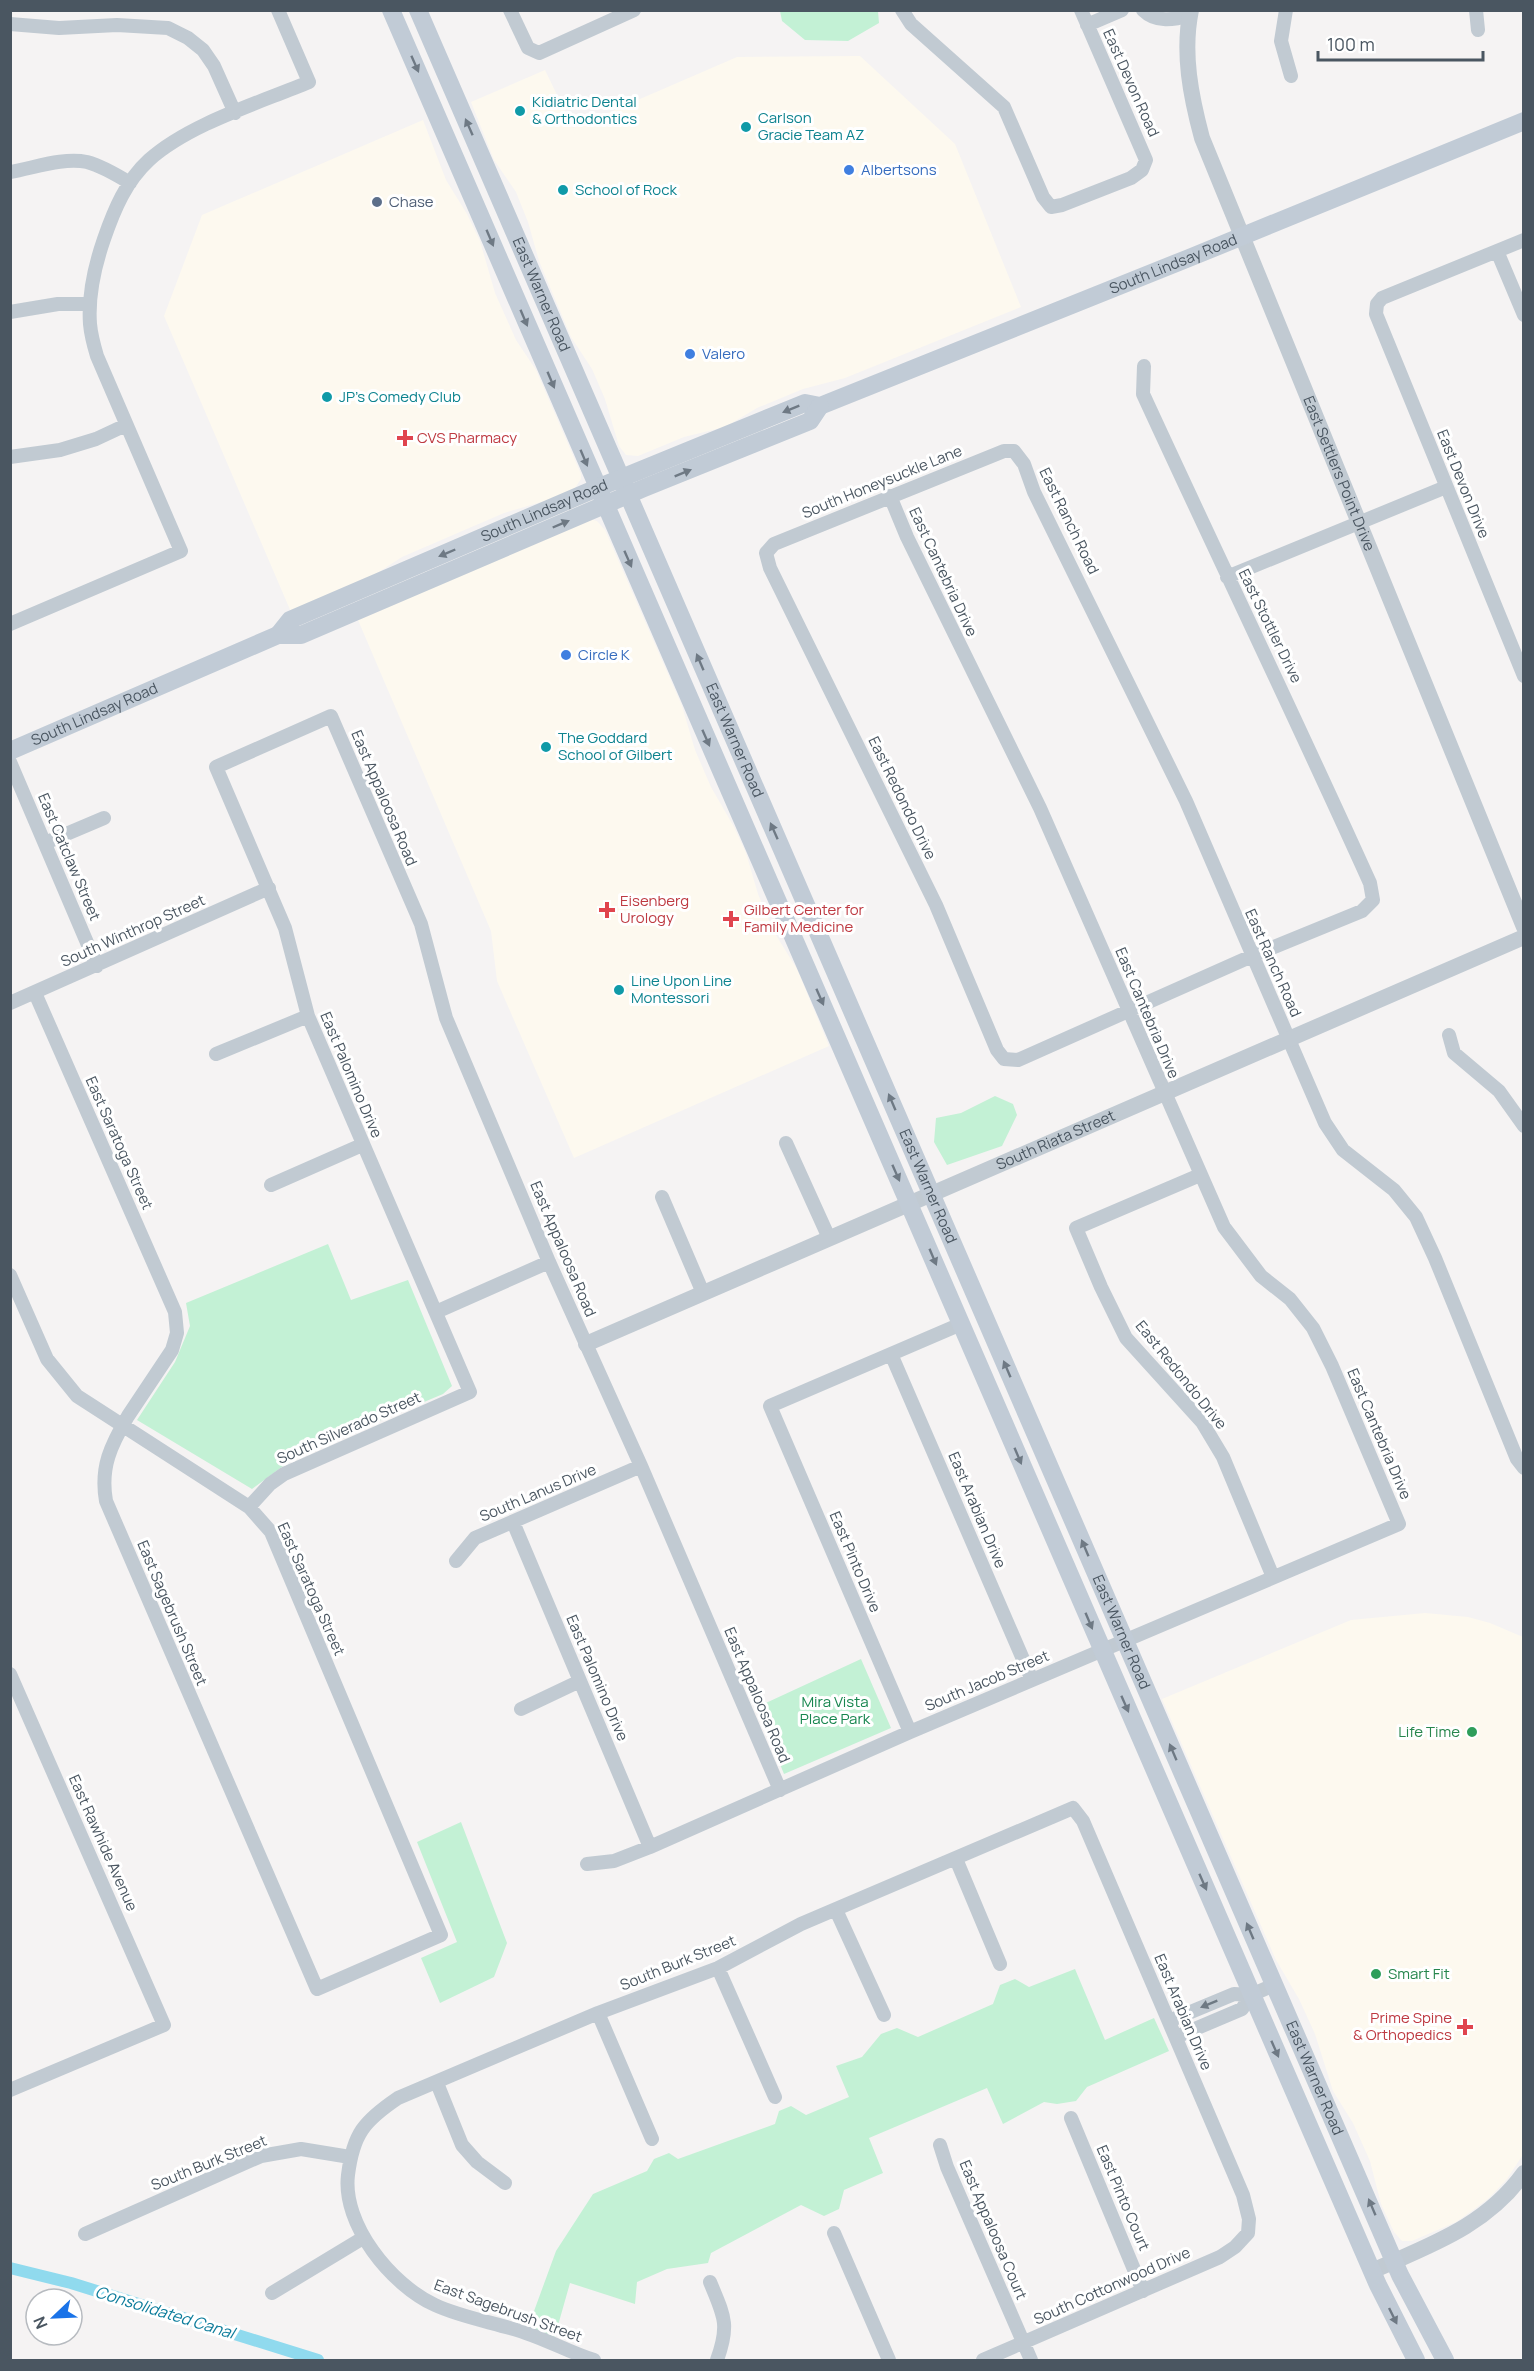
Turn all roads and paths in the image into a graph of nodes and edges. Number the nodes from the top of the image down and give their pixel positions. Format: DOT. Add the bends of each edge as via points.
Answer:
graph roads {
  1 [pos="117,10"];
  2 [pos="278,10"];
  3 [pos="391,10"];
  4 [pos="418,10"];
  5 [pos="510,10"];
  6 [pos="902,10"];
  7 [pos="1081,10"];
  8 [pos="1122,10"];
  9 [pos="1143,10"];
  10 [pos="1286,10"];
  11 [pos="1476,10"];
  12 [pos="630,11"];
  13 [pos="1189,12"];
  14 [pos="10,24"];
  15 [pos="1087,25"];
  16 [pos="117,26"];
  17 [pos="1478,30"];
  18 [pos="1291,76"];
  19 [pos="235,112"];
  20 [pos="1524,121"];
  21 [pos="10,172"];
  22 [pos="493,181"];
  23 [pos="130,183"];
  24 [pos="469,190"];
  25 [pos="1241,237"];
  26 [pos="1524,240"];
  27 [pos="1497,251"];
  28 [pos="90,304"];
  29 [pos="10,312"];
  30 [pos="1524,315"];
  31 [pos="1144,366"];
  32 [pos="126,425"];
  33 [pos="1014,451"];
  34 [pos="10,457"];
  35 [pos="625,487"];
  36 [pos="1446,487"];
  37 [pos="597,488"];
  38 [pos="890,496"];
  39 [pos="605,506"];
  40 [pos="1358,523"];
  41 [pos="766,553"];
  42 [pos="1227,577"];
  43 [pos="384,581"];
  44 [pos="332,622"];
  45 [pos="10,624"];
  46 [pos="278,635"];
  47 [pos="1524,676"];
  48 [pos="331,716"];
  49 [pos="10,751"];
  50 [pos="10,762"];
  51 [pos="757,793"];
  52 [pos="734,802"];
  53 [pos="104,818"];
  54 [pos="45,843"];
  55 [pos="269,888"];
  56 [pos="1524,927"];
  57 [pos="1524,937"];
  58 [pos="1252,956"];
  59 [pos="97,966"];
  60 [pos="35,993"];
  61 [pos="10,1003"];
  62 [pos="1129,1012"];
  63 [pos="308,1016"];
  64 [pos="1449,1035"];
  65 [pos="1289,1039"];
  66 [pos="216,1054"];
  67 [pos="1164,1093"];
  68 [pos="1524,1126"];
  69 [pos="786,1143"];
  70 [pos="362,1145"];
  71 [pos="1200,1175"];
  72 [pos="271,1185"];
  73 [pos="932,1194"];
  74 [pos="662,1197"];
  75 [pos="909,1203"];
  76 [pos="829,1238"];
  77 [pos="549,1262"];
  78 [pos="10,1275"];
  79 [pos="703,1293"];
  80 [pos="436,1312"];
  81 [pos="961,1324"];
  82 [pos="586,1344"];
  83 [pos="891,1354"];
  84 [pos="470,1392"];
  85 [pos="123,1425"];
  86 [pos="641,1466"];
  87 [pos="1523,1468"];
  88 [pos="249,1507"];
  89 [pos="513,1522"];
  90 [pos="1399,1524"];
  91 [pos="456,1561"];
  92 [pos="1273,1577"];
  93 [pos="1124,1640"];
  94 [pos="1102,1650"];
  95 [pos="10,1674"];
  96 [pos="1032,1680"];
  97 [pos="580,1681"];
  98 [pos="521,1709"];
  99 [pos="910,1732"];
  100 [pos="780,1790"];
  101 [pos="1073,1808"];
  102 [pos="650,1846"];
  103 [pos="956,1859"];
  104 [pos="587,1864"];
  105 [pos="836,1910"];
  106 [pos="441,1935"];
  107 [pos="1000,1964"];
  108 [pos="718,1968"];
  109 [pos="1274,1985"];
  110 [pos="1251,1995"];
  111 [pos="598,2013"];
  112 [pos="884,2015"];
  113 [pos="1169,2021"];
  114 [pos="1176,2037"];
  115 [pos="437,2083"];
  116 [pos="10,2091"];
  117 [pos="775,2097"];
  118 [pos="1071,2118"];
  119 [pos="652,2139"];
  120 [pos="940,2145"];
  121 [pos="350,2157"];
  122 [pos="1524,2173"];
  123 [pos="505,2184"];
  124 [pos="834,2233"];
  125 [pos="1248,2233"];
  126 [pos="85,2234"];
  127 [pos="363,2238"];
  128 [pos="1395,2261"];
  129 [pos="1372,2271"];
  130 [pos="710,2282"];
  131 [pos="1143,2291"];
  132 [pos="273,2293"];
  133 [pos="1024,2343"];
  134 [pos="594,2361"];
  135 [pos="717,2361"];
  136 [pos="889,2361"];
  137 [pos="983,2361"];
  138 [pos="1031,2361"];
  139 [pos="1416,2361"];
  140 [pos="1444,2361"];
  1 -- 16 [label="street"];
  2 -- 19 [label="street" via="309,82"];
  3 -- 24 [label="main road, East Warner Road, one-way"];
  22 -- 4 [label="main road, East Warner Road, one-way"];
  5 -- 12 [label="street" via="528,48 539,53"];
  6 -- 15 [label="street, East Devon Road" via="911,24 1004,107 1051,207 1131,178 1142,170 1146,160"];
  7 -- 15 [label="street, East Devon Road"];
  8 -- 15 [label="street"];
  9 -- 13 [label="street" via="1150,17 1175,20"];
  10 -- 18 [label="street" via="1281,41"];
  11 -- 17 [label="street"];
  13 -- 25 [label="street, East Settlers Point Drive" via="1189,72 1195,114"];
  14 -- 16 [label="street" via="58,28"];
  16 -- 19 [label="street" via="168,28 188,38 214,66"];
  19 -- 23 [label="street" via="171,143 148,161"];
  20 -- 25 [label="main road, South Lindsay Road"];
  21 -- 23 [label="street" via="86,162"];
  22 -- 24 [label="main road"];
  22 -- 35 [label="main road, East Warner Road"];
  23 -- 28 [label="street" via="114,211 101,248"];
  24 -- 37 [label="main road, East Warner Road, one-way"];
  25 -- 35 [label="main road, South Lindsay Road" via="820,406 805,403"];
  25 -- 40 [label="street, East Settlers Point Drive"];
  26 -- 27 [label="street"];
  27 -- 30 [label="street"];
  27 -- 36 [label="street, East Devon Drive" via="1382,298 1377,304 1376,314"];
  28 -- 29 [label="street" via="58,304"];
  28 -- 32 [label="street" via="97,356"];
  31 -- 42 [label="street, East Stottler Drive" via="1143,394"];
  32 -- 34 [label="street" via="60,450"];
  32 -- 45 [label="street" via="181,551"];
  33 -- 38 [label="street, South Honeysuckle Lane" via="1004,451"];
  33 -- 58 [label="street, East Ranch Road" via="1024,464 1034,492 1186,801"];
  35 -- 37 [label="main road, South Lindsay Road"];
  35 -- 39 [label="main road, South Lindsay Road"];
  51 -- 35 [label="main road, East Warner Road, one-way"];
  36 -- 40 [label="street"];
  36 -- 47 [label="street, East Devon Drive"];
  37 -- 39 [label="main road, East Warner Road"];
  37 -- 43 [label="main road, South Lindsay Road, one-way"];
  38 -- 41 [label="street, South Honeysuckle Lane" via="774,544"];
  38 -- 62 [label="street, East Cantebria Drive" via="1040,808"];
  44 -- 39 [label="main road, South Lindsay Road, one-way"];
  39 -- 52 [label="main road, East Warner Road, one-way"];
  40 -- 42 [label="street"];
  40 -- 56 [label="street, East Settlers Point Drive"];
  41 -- 62 [label="street, East Redondo Drive" via="936,905 1004,1059 1018,1060"];
  42 -- 58 [label="street, East Stottler Drive" via="1304,736 1370,883 1373,900 1362,911"];
  43 -- 44 [label="main road" via="378,592 349,605"];
  43 -- 46 [label="main road, South Lindsay Road" via="290,620"];
  44 -- 46 [label="main road, South Lindsay Road" via="301,635"];
  46 -- 49 [label="main road, South Lindsay Road"];
  48 -- 55 [label="street, East Palomino Drive" via="216,767"];
  48 -- 77 [label="street, East Appaloosa Road" via="421,924 446,1018"];
  50 -- 54 [label="street, East Catclaw Street"];
  51 -- 52 [label="main road"];
  73 -- 51 [label="main road, East Warner Road, one-way"];
  52 -- 75 [label="main road, East Warner Road, one-way"];
  53 -- 54 [label="street"];
  54 -- 59 [label="street, East Catclaw Street"];
  55 -- 59 [label="street, South Winthrop Street"];
  55 -- 63 [label="street, East Palomino Drive" via="285,928"];
  57 -- 65 [label="street, South Riata Street"];
  58 -- 62 [label="street"];
  58 -- 65 [label="street, East Ranch Road"];
  59 -- 60 [label="street, South Winthrop Street"];
  60 -- 61 [label="street, South Winthrop Street"];
  60 -- 85 [label="street, East Saratoga Street" via="175,1312 177,1333 172,1350"];
  62 -- 67 [label="street, East Cantebria Drive"];
  63 -- 66 [label="street"];
  63 -- 70 [label="street, East Palomino Drive"];
  64 -- 68 [label="street" via="1454,1053 1499,1091"];
  65 -- 67 [label="street, South Riata Street"];
  65 -- 87 [label="street, East Ranch Road" via="1325,1123 1343,1150 1394,1190 1416,1217"];
  67 -- 71 [label="street, East Cantebria Drive"];
  67 -- 73 [label="street, South Riata Street"];
  69 -- 76 [label="street"];
  70 -- 72 [label="street"];
  70 -- 80 [label="street, East Palomino Drive"];
  71 -- 90 [label="street, East Cantebria Drive" via="1224,1227 1261,1276 1290,1299 1313,1328"];
  71 -- 92 [label="street, East Redondo Drive" via="1076,1228 1126,1338 1202,1422 1223,1456"];
  73 -- 75 [label="street, South Riata Street"];
  93 -- 73 [label="main road, East Warner Road, one-way"];
  74 -- 79 [label="street"];
  75 -- 76 [label="street, South Riata Street"];
  75 -- 81 [label="main road, East Warner Road, one-way"];
  76 -- 79 [label="street, South Riata Street"];
  77 -- 80 [label="street"];
  77 -- 82 [label="street, East Appaloosa Road"];
  78 -- 85 [label="street" via="46,1359 77,1396"];
  79 -- 82 [label="street, South Riata Street"];
  80 -- 84 [label="street, East Palomino Drive"];
  81 -- 83 [label="street"];
  81 -- 94 [label="main road, East Warner Road, one-way"];
  82 -- 86 [label="street, East Appaloosa Road"];
  83 -- 96 [label="street, East Arabian Drive"];
  83 -- 99 [label="street, East Pinto Drive" via="770,1406"];
  84 -- 88 [label="street, South Silverado Street" via="302,1465 270,1484"];
  85 -- 88 [label="street, East Saratoga Street"];
  85 -- 106 [label="street, East Sagebrush Street" via="108,1453 103,1481 106,1501 317,1989"];
  86 -- 89 [label="street, South Lanus Drive"];
  86 -- 100 [label="street, East Appaloosa Road"];
  88 -- 106 [label="street, East Saratoga Street" via="271,1532"];
  89 -- 91 [label="street, South Lanus Drive" via="475,1538"];
  89 -- 97 [label="street, East Palomino Drive"];
  90 -- 92 [label="street, South Jacob Street"];
  92 -- 93 [label="street, South Jacob Street"];
  93 -- 94 [label="street, South Jacob Street"];
  109 -- 93 [label="main road, East Warner Road, one-way"];
  94 -- 96 [label="street, South Jacob Street"];
  94 -- 110 [label="main road, East Warner Road, one-way"];
  95 -- 116 [label="street, East Rawhide Avenue" via="165,2025"];
  96 -- 99 [label="street, South Jacob Street"];
  97 -- 98 [label="street"];
  97 -- 102 [label="street, East Palomino Drive"];
  99 -- 100 [label="street, South Jacob Street"];
  100 -- 102 [label="street, South Jacob Street"];
  101 -- 103 [label="street, South Burk Street"];
  101 -- 113 [label="street, East Arabian Drive" via="1083,1821"];
  102 -- 104 [label="street, South Jacob Street" via="614,1861"];
  103 -- 105 [label="street, South Burk Street"];
  103 -- 107 [label="street"];
  105 -- 108 [label="street, South Burk Street"];
  105 -- 112 [label="street"];
  108 -- 111 [label="street, South Burk Street"];
  108 -- 117 [label="street"];
  109 -- 110 [label="street"];
  128 -- 109 [label="main road, East Warner Road, one-way"];
  110 -- 113 [label="street, one-way" via="1234,1994"];
  110 -- 114 [label="street" via="1242,2009"];
  110 -- 129 [label="main road, East Warner Road, one-way"];
  111 -- 115 [label="street, South Burk Street"];
  111 -- 119 [label="street"];
  113 -- 114 [label="street, East Arabian Drive"];
  114 -- 125 [label="street, East Arabian Drive" via="1243,2195"];
  115 -- 121 [label="street, South Burk Street" via="398,2098 373,2115 358,2134"];
  115 -- 123 [label="street" via="462,2145"];
  118 -- 131 [label="street, East Pinto Court"];
  120 -- 133 [label="street, East Appaloosa Court"];
  121 -- 126 [label="street, South Burk Street" via="301,2149 261,2156"];
  121 -- 127 [label="street, South Burk Street" via="346,2189"];
  122 -- 128 [label="street" via="1483,2216"];
  124 -- 136 [label="street"];
  125 -- 131 [label="street, South Cottonwood Drive" via="1220,2257"];
  127 -- 132 [label="street"];
  127 -- 134 [label="street, East Sagebrush Street" via="390,2272 434,2305 526,2333"];
  128 -- 129 [label="street"];
  128 -- 140 [label="main road, East Warner Road"];
  129 -- 139 [label="main road, East Warner Road, one-way"];
  130 -- 135 [label="street" via="725,2324"];
  131 -- 133 [label="street, South Cottonwood Drive"];
  133 -- 137 [label="street, South Cottonwood Drive"];
  133 -- 138 [label="street, East Appaloosa Court"];
}
